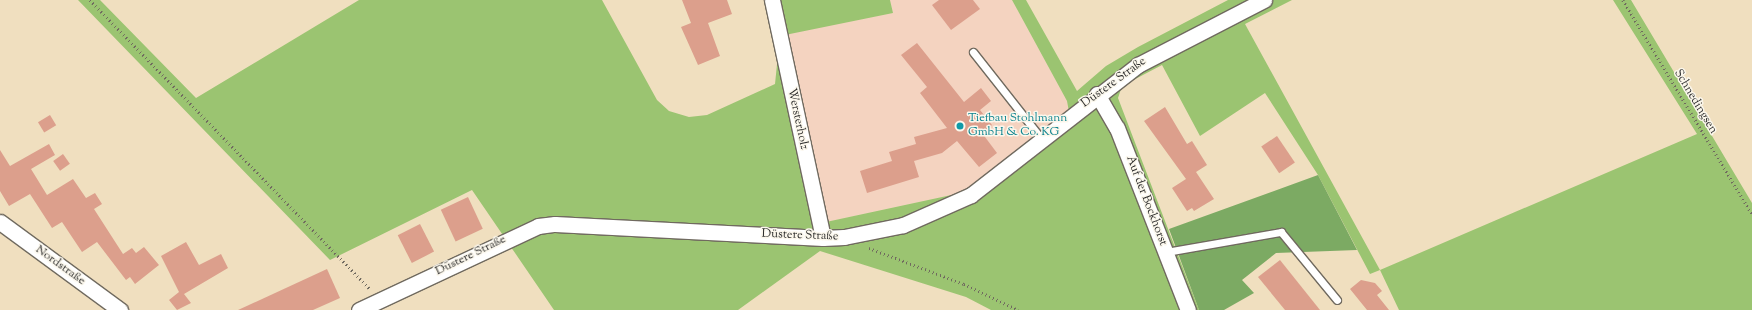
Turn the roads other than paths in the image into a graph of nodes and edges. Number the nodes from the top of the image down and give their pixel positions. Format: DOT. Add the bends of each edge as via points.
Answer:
graph roads {
  1 [pos="772,0"];
  2 [pos="1264,0"];
  3 [pos="973,52"];
  4 [pos="1097,94"];
  5 [pos="1041,138"];
  6 [pos="0,222"];
  7 [pos="823,238"];
  8 [pos="1166,252"];
  9 [pos="1337,300"];
  10 [pos="120,310"];
  11 [pos="359,310"];
  12 [pos="1188,310"];
  1 -- 7 [label="street, Wersterholz"];
  2 -- 4 [label="street, Düstere Straße" via="1149,58"];
  3 -- 5 [label="lane"];
  4 -- 5 [label="street, Düstere Straße"];
  4 -- 8 [label="street, Auf der Bockhorst" via="1117,128"];
  5 -- 7 [label="street, Düstere Straße" via="971,195 903,225"];
  6 -- 10 [label="street, Nordstraße"];
  7 -- 11 [label="street, Düstere Straße" via="555,224 538,226"];
  8 -- 9 [label="lane" via="1281,232"];
  8 -- 12 [label="street, Auf der Bockhorst"];
}
